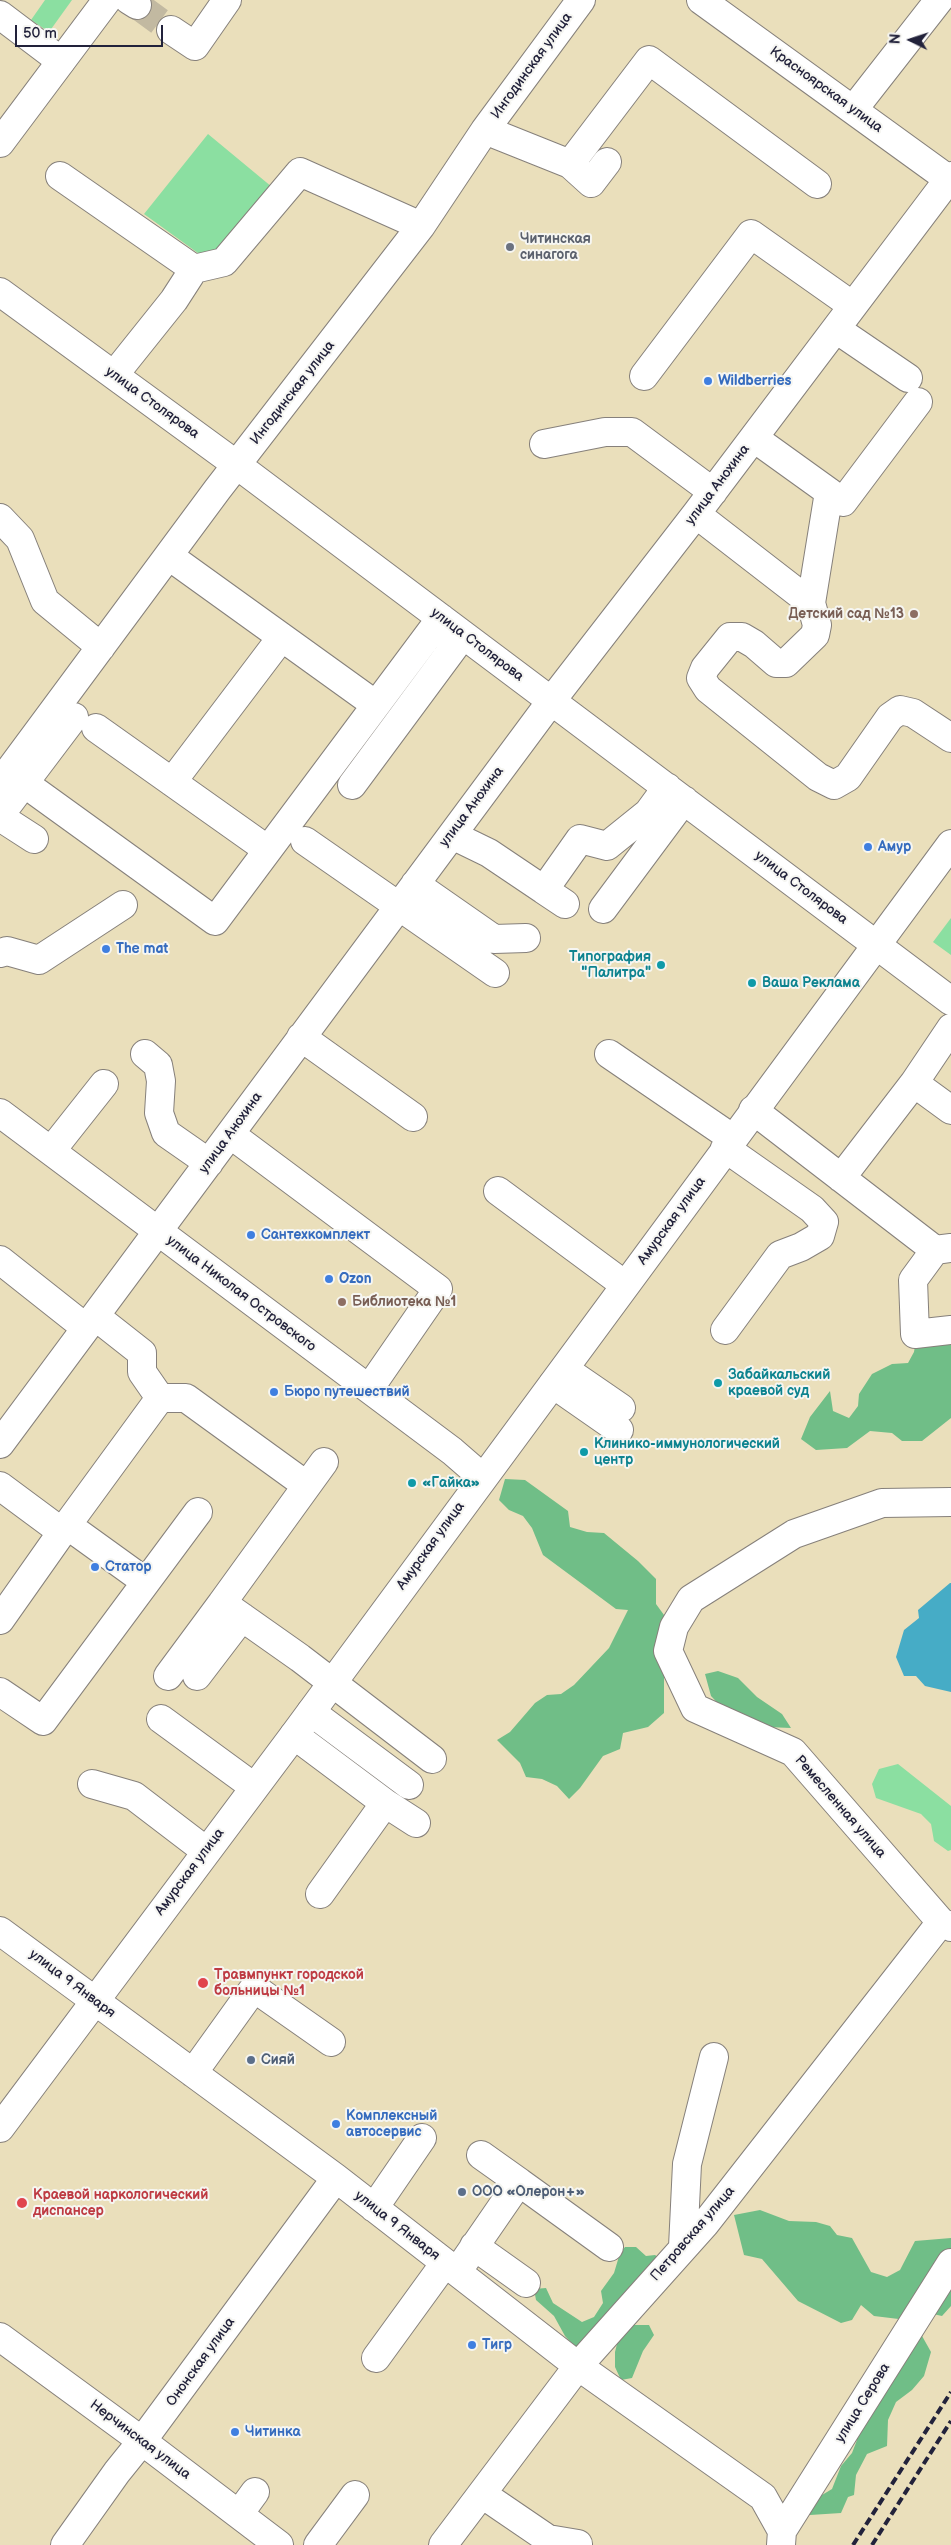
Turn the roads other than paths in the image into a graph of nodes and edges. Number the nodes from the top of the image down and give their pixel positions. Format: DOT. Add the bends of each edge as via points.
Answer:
graph roads {
  1 [pos="107,0"];
  2 [pos="227,0"];
  3 [pos="581,0"];
  4 [pos="939,0"];
  5 [pos="712,3"];
  6 [pos="0,15"];
  7 [pos="172,30"];
  8 [pos="0,31"];
  9 [pos="58,66"];
  10 [pos="853,110"];
  11 [pos="485,130"];
  12 [pos="0,143"];
  13 [pos="607,162"];
  14 [pos="570,164"];
  15 [pos="60,176"];
  16 [pos="950,179"];
  17 [pos="817,184"];
  18 [pos="421,226"];
  19 [pos="194,269"];
  20 [pos="0,292"];
  21 [pos="853,306"];
  22 [pos="836,329"];
  23 [pos="114,375"];
  24 [pos="644,376"];
  25 [pos="754,438"];
  26 [pos="544,444"];
  27 [pos="237,465"];
  28 [pos="713,492"];
  29 [pos="829,492"];
  30 [pos="696,514"];
  31 [pos="0,518"];
  32 [pos="169,556"];
  33 [pos="811,603"];
  34 [pos="441,618"];
  35 [pos="463,634"];
  36 [pos="281,638"];
  37 [pos="101,647"];
  38 [pos="552,700"];
  39 [pos="376,705"];
  40 [pos="951,738"];
  41 [pos="172,782"];
  42 [pos="12,783"];
  43 [pos="352,786"];
  44 [pos="675,793"];
  45 [pos="0,816"];
  46 [pos="452,835"];
  47 [pos="34,838"];
  48 [pos="305,841"];
  49 [pos="951,844"];
  50 [pos="268,850"];
  51 [pos="407,894"];
  52 [pos="124,905"];
  53 [pos="603,909"];
  54 [pos="526,938"];
  55 [pos="876,945"];
  56 [pos="0,953"];
  57 [pos="495,973"];
  58 [pos="951,1002"];
  59 [pos="951,1028"];
  60 [pos="301,1037"];
  61 [pos="145,1054"];
  62 [pos="609,1054"];
  63 [pos="914,1083"];
  64 [pos="104,1084"];
  65 [pos="753,1110"];
  66 [pos="951,1110"];
  67 [pos="0,1113"];
  68 [pos="413,1117"];
  69 [pos="230,1134"];
  70 [pos="729,1143"];
  71 [pos="51,1151"];
  72 [pos="209,1163"];
  73 [pos="841,1178"];
  74 [pos="498,1191"];
  75 [pos="157,1232"];
  76 [pos="943,1249"];
  77 [pos="0,1260"];
  78 [pos="625,1285"];
  79 [pos="91,1322"];
  80 [pos="726,1330"];
  81 [pos="951,1330"];
  82 [pos="558,1376"];
  83 [pos="369,1389"];
  84 [pos="160,1398"];
  85 [pos="620,1419"];
  86 [pos="0,1444"];
  87 [pos="324,1462"];
  88 [pos="482,1477"];
  89 [pos="306,1485"];
  90 [pos="0,1486"];
  91 [pos="951,1502"];
  92 [pos="198,1512"];
  93 [pos="64,1528"];
  94 [pos="146,1582"];
  95 [pos="232,1610"];
  96 [pos="0,1620"];
  97 [pos="168,1676"];
  98 [pos="197,1676"];
  99 [pos="332,1682"];
  100 [pos="0,1692"];
  101 [pos="311,1712"];
  102 [pos="161,1719"];
  103 [pos="294,1735"];
  104 [pos="432,1759"];
  105 [pos="92,1784"];
  106 [pos="409,1785"];
  107 [pos="254,1787"];
  108 [pos="385,1803"];
  109 [pos="416,1823"];
  110 [pos="206,1851"];
  111 [pos="320,1894"];
  112 [pos="946,1925"];
  113 [pos="0,1931"];
  114 [pos="94,1999"];
  115 [pos="331,2042"];
  116 [pos="714,2057"];
  117 [pos="193,2073"];
  118 [pos="0,2128"];
  119 [pos="422,2138"];
  120 [pos="481,2155"];
  121 [pos="336,2178"];
  122 [pos="519,2182"];
  123 [pos="374,2208"];
  124 [pos="474,2246"];
  125 [pos="609,2247"];
  126 [pos="683,2248"];
  127 [pos="951,2263"];
  128 [pos="451,2267"];
  129 [pos="526,2283"];
  130 [pos="0,2337"];
  131 [pos="376,2358"];
  132 [pos="578,2366"];
  133 [pos="142,2441"];
  134 [pos="255,2492"];
  135 [pos="482,2494"];
  136 [pos="355,2495"];
  137 [pos="239,2514"];
  138 [pos="781,2538"];
  139 [pos="73,2542"];
  140 [pos="578,2544"];
  141 [pos="279,2545"];
  142 [pos="318,2545"];
  143 [pos="443,2545"];
  1 -- 9 [label="street"];
  2 -- 7 [label="street" via="195,46"];
  3 -- 11 [label="street, Ингодинская улица"];
  4 -- 10 [label="street"];
  5 -- 10 [label="street, Красноярская улица"];
  6 -- 9 [label="street"];
  8 -- 9 [label="street"];
  9 -- 12 [label="street"];
  10 -- 16 [label="street, Красноярская улица"];
  11 -- 14 [label="street"];
  11 -- 18 [label="street, Ингодинская улица"];
  13 -- 14 [label="street" via="591,183"];
  14 -- 17 [label="street" via="649,60"];
  15 -- 19 [label="street"];
  16 -- 21 [label="street, улица Анохина"];
  18 -- 19 [label="street" via="300,172 224,262"];
  18 -- 27 [label="street, Ингодинская улица"];
  19 -- 23 [label="street" via="174,300"];
  20 -- 23 [label="street, улица Столярова"];
  21 -- 22 [label="street, улица Анохина"];
  21 -- 24 [label="street" via="751,234"];
  22 -- 25 [label="street, улица Анохина"];
  22 -- 29 [label="street" via="913,390 843,502"];
  23 -- 27 [label="street, улица Столярова"];
  25 -- 28 [label="street, улица Анохина"];
  25 -- 29 [label="street"];
  26 -- 28 [label="street" via="605,432 632,432"];
  27 -- 32 [label="street, Ингодинская улица"];
  27 -- 34 [label="street, улица Столярова"];
  28 -- 30 [label="street, улица Анохина"];
  29 -- 33 [label="street"];
  30 -- 33 [label="street"];
  30 -- 38 [label="street, улица Анохина"];
  31 -- 37 [label="street" via="20,539 45,601"];
  32 -- 36 [label="street"];
  32 -- 37 [label="street, Ингодинская улица"];
  33 -- 40 [label="street" via="817,625 815,635 796,656 786,664 776,663 742,637 730,637 701,678 708,689 818,777 834,785 848,777 890,717 900,710 913,713"];
  34 -- 35 [label="street, улица Столярова"];
  34 -- 39 [label="street"];
  35 -- 38 [label="street, улица Столярова"];
  35 -- 43 [label="street"];
  36 -- 39 [label="street"];
  36 -- 41 [label="street"];
  37 -- 42 [label="street, Ингодинская улица"];
  38 -- 44 [label="street, улица Столярова"];
  38 -- 46 [label="street, улица Анохина"];
  39 -- 50 [label="street"];
  41 -- 42 [label="street" via="85,723"];
  41 -- 50 [label="street"];
  42 -- 45 [label="street"];
  42 -- 50 [label="street" via="215,921"];
  44 -- 46 [label="street" via="606,846 580,839 555,897 489,854"];
  44 -- 53 [label="street"];
  44 -- 55 [label="street, улица Столярова"];
  45 -- 47 [label="street"];
  46 -- 51 [label="street, улица Анохина"];
  48 -- 51 [label="street"];
  49 -- 55 [label="street, Амурская улица"];
  51 -- 54 [label="street" via="494,939"];
  51 -- 57 [label="street"];
  51 -- 60 [label="street, улица Анохина"];
  52 -- 56 [label="street" via="39,960 7,951"];
  55 -- 58 [label="street, улица Столярова"];
  55 -- 65 [label="street, Амурская улица"];
  59 -- 63 [label="street"];
  60 -- 68 [label="street"];
  60 -- 69 [label="street, улица Анохина"];
  61 -- 72 [label="street" via="158,1065 161,1081 159,1113 166,1134"];
  62 -- 70 [label="street"];
  63 -- 66 [label="street"];
  63 -- 73 [label="street"];
  64 -- 71 [label="street"];
  65 -- 70 [label="street, Амурская улица"];
  65 -- 73 [label="street"];
  67 -- 71 [label="street, улица Николая Островского"];
  69 -- 72 [label="street, улица Анохина"];
  69 -- 83 [label="street" via="438,1289"];
  70 -- 78 [label="street, Амурская улица"];
  70 -- 80 [label="street" via="812,1208 824,1222 820,1236 801,1248 780,1255"];
  71 -- 75 [label="street, улица Николая Островского"];
  72 -- 75 [label="street, улица Анохина"];
  73 -- 76 [label="street"];
  74 -- 78 [label="street"];
  75 -- 79 [label="street, улица Анохина"];
  75 -- 83 [label="street, улица Николая Островского"];
  76 -- 81 [label="street" via="913,1280 915,1334"];
  77 -- 79 [label="street"];
  78 -- 82 [label="street, Амурская улица"];
  79 -- 84 [label="street" via="142,1352 142,1372"];
  79 -- 86 [label="street, улица Анохина"];
  82 -- 85 [label="street"];
  82 -- 88 [label="street, Амурская улица"];
  83 -- 88 [label="street, улица Николая Островского"];
  84 -- 89 [label="street" via="186,1398"];
  84 -- 93 [label="street"];
  87 -- 89 [label="street"];
  88 -- 99 [label="street, Амурская улица"];
  89 -- 95 [label="street"];
  90 -- 93 [label="street"];
  91 -- 112 [label="street, Ремесленная улица" via="882,1503 794,1534 691,1598 674,1627 668,1651 695,1708 793,1752"];
  92 -- 94 [label="street"];
  93 -- 94 [label="street"];
  93 -- 96 [label="street"];
  94 -- 100 [label="street" via="43,1722"];
  95 -- 97 [label="street"];
  95 -- 98 [label="street"];
  95 -- 99 [label="street"];
  99 -- 101 [label="street, Амурская улица"];
  99 -- 104 [label="street"];
  101 -- 103 [label="street, Амурская улица"];
  101 -- 106 [label="street"];
  102 -- 107 [label="street"];
  103 -- 107 [label="street, Амурская улица"];
  103 -- 108 [label="street"];
  105 -- 110 [label="street" via="134,1796"];
  107 -- 110 [label="street, Амурская улица"];
  108 -- 109 [label="street"];
  108 -- 111 [label="street"];
  110 -- 114 [label="street, Амурская улица"];
  112 -- 126 [label="street, Петровская улица" via="706,2224"];
  113 -- 114 [label="street, улица 9 Января"];
  114 -- 117 [label="street, улица 9 Января"];
  114 -- 118 [label="street, Амурская улица"];
  115 -- 117 [label="street" via="254,1988"];
  116 -- 126 [label="street" via="687,2164"];
  117 -- 121 [label="street, улица 9 Января"];
  119 -- 123 [label="street"];
  120 -- 122 [label="street"];
  121 -- 123 [label="street, улица 9 Января"];
  121 -- 133 [label="street, Ононская улица"];
  122 -- 124 [label="street"];
  122 -- 125 [label="street"];
  123 -- 128 [label="street, улица 9 Января"];
  124 -- 128 [label="street"];
  124 -- 129 [label="street"];
  126 -- 132 [label="street, Петровская улица"];
  127 -- 138 [label="street, улица Серова"];
  128 -- 131 [label="street"];
  128 -- 132 [label="street, улица 9 Января"];
  130 -- 133 [label="street, Нерчинская улица"];
  132 -- 135 [label="street, Петровская улица"];
  132 -- 138 [label="street, улица 9 Января" via="763,2497"];
  133 -- 137 [label="street, Нерчинская улица"];
  133 -- 139 [label="street, Ононская улица" via="116,2472"];
  134 -- 137 [label="street"];
  135 -- 140 [label="street" via="548,2539"];
  135 -- 143 [label="street, Петровская улица"];
  136 -- 142 [label="street"];
  137 -- 141 [label="street, Нерчинская улица"];
}
